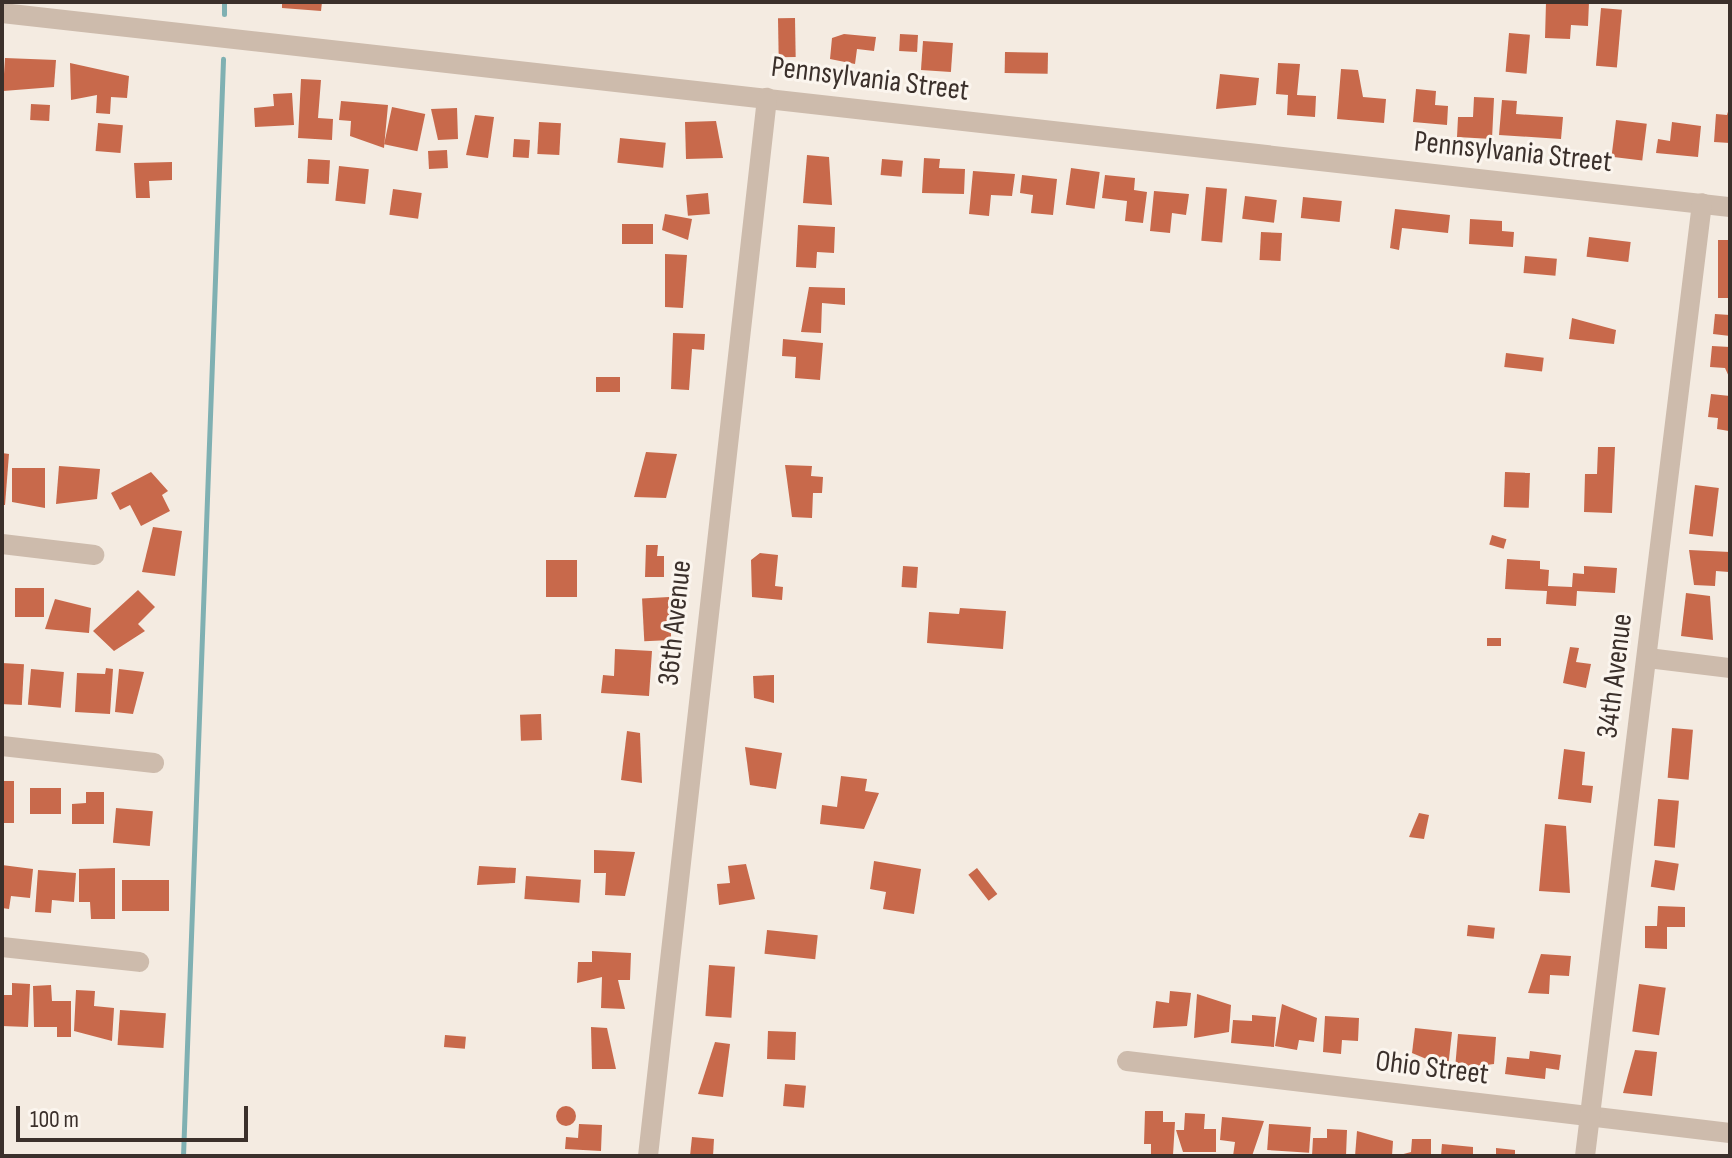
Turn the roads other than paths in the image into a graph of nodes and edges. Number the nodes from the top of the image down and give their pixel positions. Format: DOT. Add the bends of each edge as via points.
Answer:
graph roads {
  1 [pos="2,13"];
  2 [pos="767,98"];
  3 [pos="1702,203"];
  4 [pos="1730,207"];
  5 [pos="2,544"];
  6 [pos="94,555"];
  7 [pos="1648,658"];
  8 [pos="1730,668"];
  9 [pos="2,746"];
  10 [pos="154,763"];
  11 [pos="2,947"];
  12 [pos="139,962"];
  13 [pos="1127,1061"];
  14 [pos="1589,1117"];
  15 [pos="1730,1133"];
  16 [pos="648,1156"];
  17 [pos="1585,1156"];
  1 -- 2 [label="street, Pennsylvania Street"];
  2 -- 3 [label="street, Pennsylvania Street"];
  2 -- 16 [label="street, 36th Avenue"];
  3 -- 4 [label="street, Pennsylvania Street"];
  3 -- 7 [label="street, 34th Avenue"];
  5 -- 6 [label="street"];
  7 -- 8 [label="street"];
  7 -- 14 [label="street, 34th Avenue"];
  9 -- 10 [label="street"];
  11 -- 12 [label="street"];
  13 -- 14 [label="street, Ohio Street"];
  14 -- 15 [label="street, Ohio Street"];
  14 -- 17 [label="street, 34th Avenue"];
}
